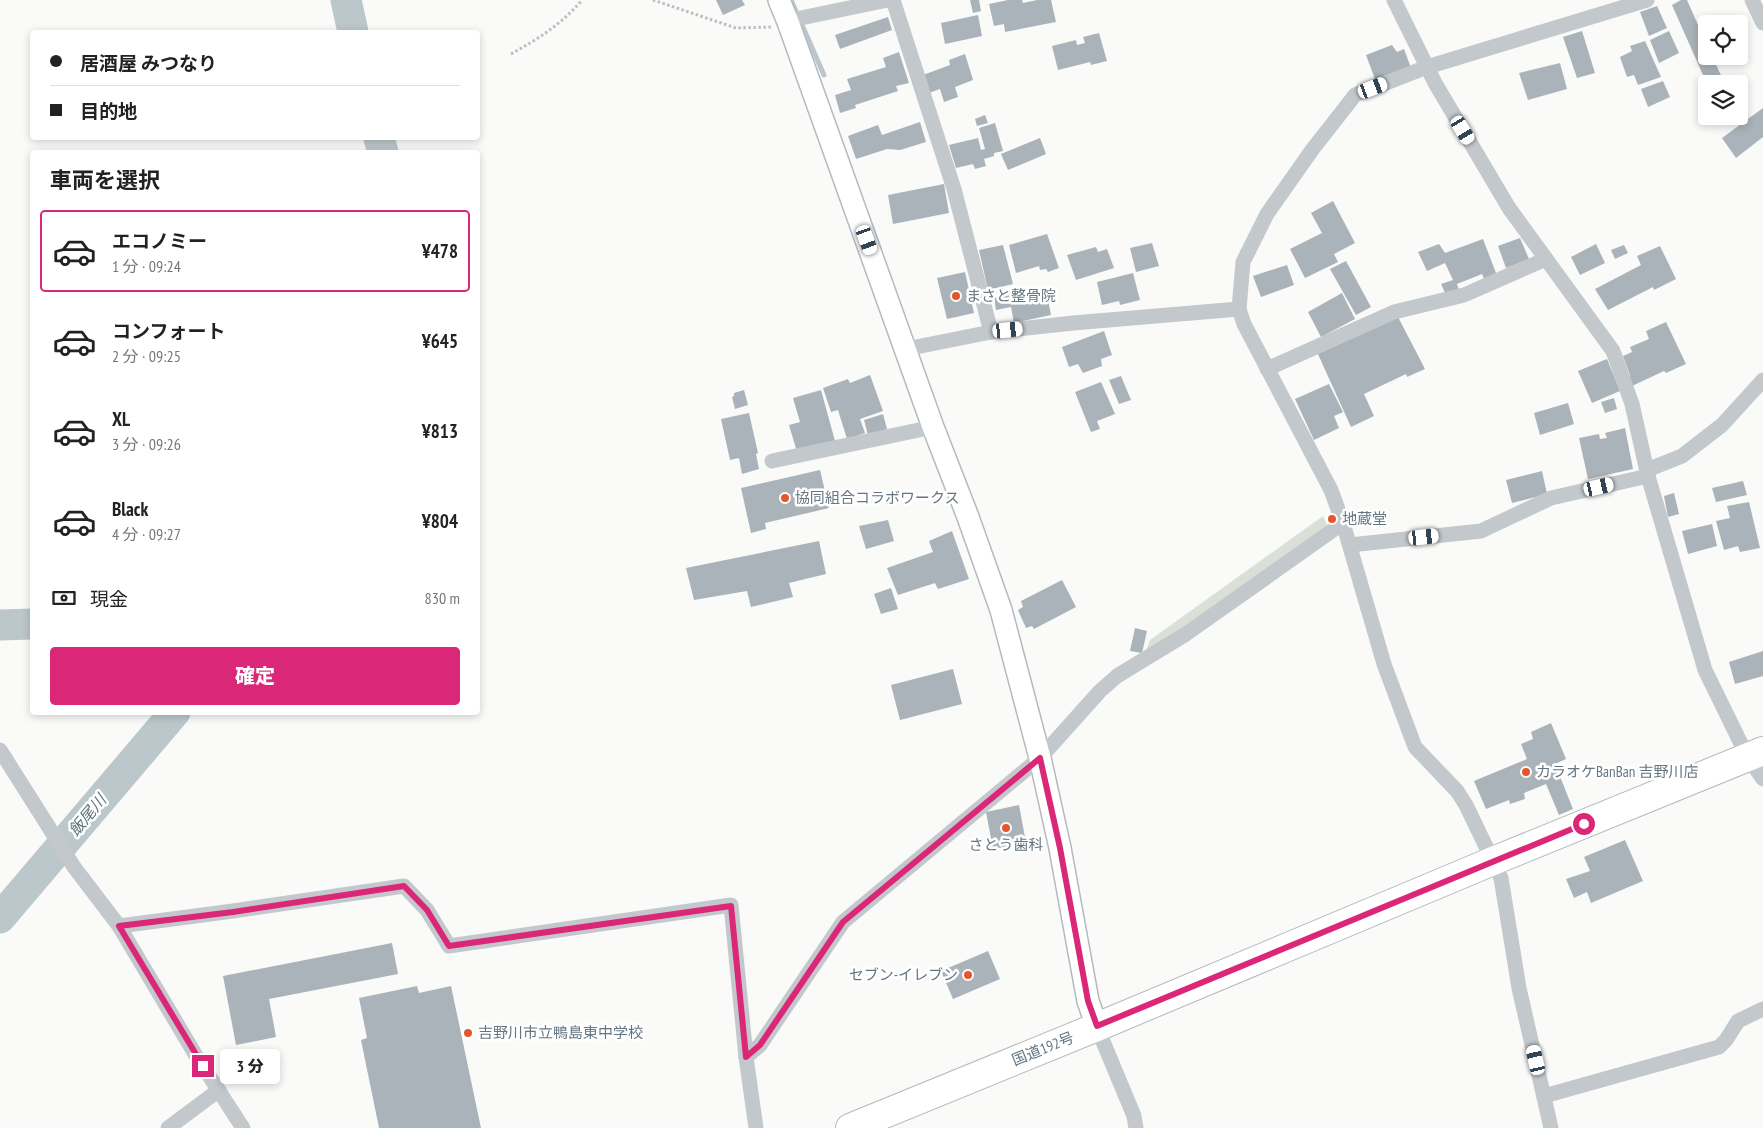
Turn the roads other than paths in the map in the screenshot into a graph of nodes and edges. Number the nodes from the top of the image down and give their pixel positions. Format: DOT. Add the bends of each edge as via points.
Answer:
graph roads {
  1 [pos="778,0"];
  2 [pos="888,0"];
  3 [pos="893,0"];
  4 [pos="1394,0"];
  5 [pos="1647,0"];
  6 [pos="1752,0"];
  7 [pos="796,19"];
  8 [pos="1763,24"];
  9 [pos="1427,67"];
  10 [pos="1546,259"];
  11 [pos="1239,309"];
  12 [pos="991,332"];
  13 [pos="906,349"];
  14 [pos="1267,369"];
  15 [pos="1763,380"];
  16 [pos="933,427"];
  17 [pos="772,461"];
  18 [pos="1648,473"];
  19 [pos="1343,523"];
  20 [pos="1350,545"];
  21 [pos="0,750"];
  22 [pos="1040,758"];
  23 [pos="1758,762"];
  24 [pos="1493,861"];
  25 [pos="119,926"];
  26 [pos="1763,1009"];
  27 [pos="1097,1026"];
  28 [pos="746,1057"];
  29 [pos="219,1090"];
  30 [pos="1544,1096"];
  31 [pos="168,1128"];
  32 [pos="243,1128"];
  33 [pos="756,1128"];
  34 [pos="850,1128"];
  35 [pos="1136,1128"];
  36 [pos="1551,1128"];
  1 -- 7 [label="street"];
  2 -- 7 [label="street"];
  3 -- 12 [label="street" via="954,189"];
  4 -- 9 [label="street"];
  5 -- 9 [label="street"];
  6 -- 8 [label="street"];
  7 -- 13 [label="street"];
  9 -- 10 [label="street" via="1509,208"];
  9 -- 11 [label="street" via="1354,95 1267,214 1243,262"];
  10 -- 14 [label="street" via="1464,295 1394,312"];
  10 -- 18 [label="street" via="1613,351 1632,404"];
  11 -- 12 [label="street"];
  11 -- 14 [label="street"];
  12 -- 13 [label="street"];
  13 -- 16 [label="street"];
  14 -- 19 [label="street" via="1330,490"];
  15 -- 18 [label="street" via="1722,425 1682,456"];
  16 -- 17 [label="street"];
  16 -- 22 [label="street" via="1001,610"];
  18 -- 20 [label="street" via="1550,498 1481,531"];
  18 -- 23 [label="street" via="1705,670"];
  19 -- 20 [label="street"];
  19 -- 22 [label="street" via="1186,634 1117,676"];
  20 -- 24 [label="street" via="1384,664 1415,747 1457,791"];
  21 -- 25 [label="street" via="74,867"];
  22 -- 27 [label="street" via="1088,1001"];
  22 -- 28 [label="street" via="843,922 760,1045"];
  23 -- 24 [label="highway, 国道192号"];
  24 -- 27 [label="highway, 国道192号"];
  24 -- 30 [label="street" via="1501,878 1519,988"];
  25 -- 28 [label="street" via="404,886 427,910 449,946 731,906"];
  25 -- 29 [label="street"];
  26 -- 30 [label="street" via="1738,1021 1719,1047"];
  27 -- 34 [label="highway, 国道192号"];
  27 -- 35 [label="street"];
  28 -- 33 [label="street"];
  29 -- 31 [label="street"];
  29 -- 32 [label="street"];
  30 -- 36 [label="street"];
}
